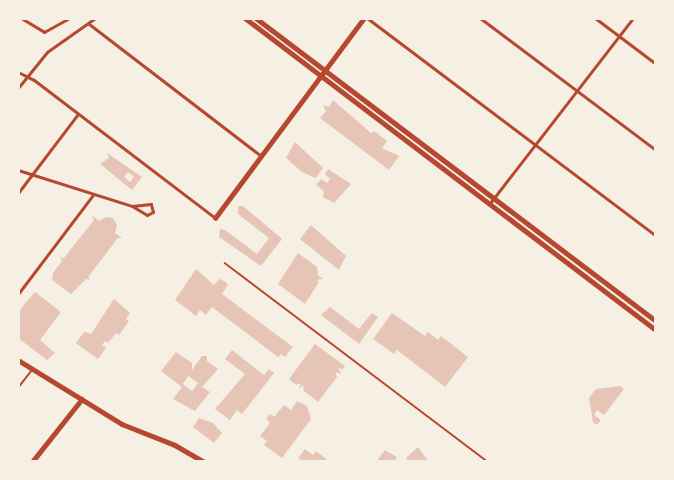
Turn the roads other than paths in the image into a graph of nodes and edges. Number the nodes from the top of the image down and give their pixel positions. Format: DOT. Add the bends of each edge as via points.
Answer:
graph roads {
  1 [pos="21,18"];
  2 [pos="69,18"];
  3 [pos="95,18"];
  4 [pos="245,18"];
  5 [pos="256,18"];
  6 [pos="365,18"];
  7 [pos="480,18"];
  8 [pos="595,18"];
  9 [pos="633,18"];
  10 [pos="88,24"];
  11 [pos="619,36"];
  12 [pos="656,64"];
  13 [pos="326,71"];
  14 [pos="18,72"];
  15 [pos="27,76"];
  16 [pos="322,76"];
  17 [pos="18,88"];
  18 [pos="576,90"];
  19 [pos="78,114"];
  20 [pos="420,141"];
  21 [pos="534,144"];
  22 [pos="416,147"];
  23 [pos="656,150"];
  24 [pos="262,157"];
  25 [pos="18,170"];
  26 [pos="30,176"];
  27 [pos="18,193"];
  28 [pos="94,195"];
  29 [pos="495,198"];
  30 [pos="490,203"];
  31 [pos="132,206"];
  32 [pos="215,218"];
  33 [pos="521,218"];
  34 [pos="517,223"];
  35 [pos="656,236"];
  36 [pos="596,275"];
  37 [pos="592,280"];
  38 [pos="18,294"];
  39 [pos="656,321"];
  40 [pos="656,330"];
  41 [pos="18,360"];
  42 [pos="33,369"];
  43 [pos="18,388"];
  44 [pos="81,399"];
  45 [pos="32,462"];
  46 [pos="205,462"];
  1 -- 2 [label="street" via="44,32"];
  3 -- 10 [label="street"];
  4 -- 16 [label="main road"];
  5 -- 13 [label="main road"];
  6 -- 13 [label="main road"];
  6 -- 21 [label="street"];
  7 -- 18 [label="street"];
  8 -- 11 [label="street"];
  9 -- 11 [label="street"];
  10 -- 15 [label="street" via="47,52"];
  10 -- 24 [label="street"];
  11 -- 12 [label="street"];
  11 -- 18 [label="street"];
  13 -- 16 [label="main road"];
  13 -- 20 [label="main road"];
  14 -- 15 [label="street"];
  15 -- 17 [label="street"];
  15 -- 19 [label="street"];
  16 -- 22 [label="main road"];
  16 -- 24 [label="main road"];
  18 -- 21 [label="street"];
  18 -- 23 [label="street"];
  19 -- 26 [label="street"];
  19 -- 32 [label="street"];
  20 -- 22 [label="main road"];
  20 -- 29 [label="main road"];
  21 -- 29 [label="street"];
  21 -- 35 [label="street"];
  22 -- 30 [label="main road"];
  24 -- 32 [label="main road"];
  25 -- 26 [label="street"];
  26 -- 27 [label="street"];
  26 -- 28 [label="street"];
  28 -- 31 [label="street"];
  28 -- 38 [label="street"];
  29 -- 30 [label="street"];
  29 -- 33 [label="main road"];
  30 -- 34 [label="main road"];
  31 -- 31 [label="street" via="147,215 153,212 151,204"];
  33 -- 34 [label="main road"];
  33 -- 36 [label="main road"];
  34 -- 37 [label="main road"];
  36 -- 37 [label="main road"];
  36 -- 39 [label="main road"];
  37 -- 40 [label="main road"];
  41 -- 42 [label="main road"];
  42 -- 43 [label="lane"];
  42 -- 44 [label="main road"];
  44 -- 45 [label="main road"];
  44 -- 46 [label="main road" via="122,424"];
}
